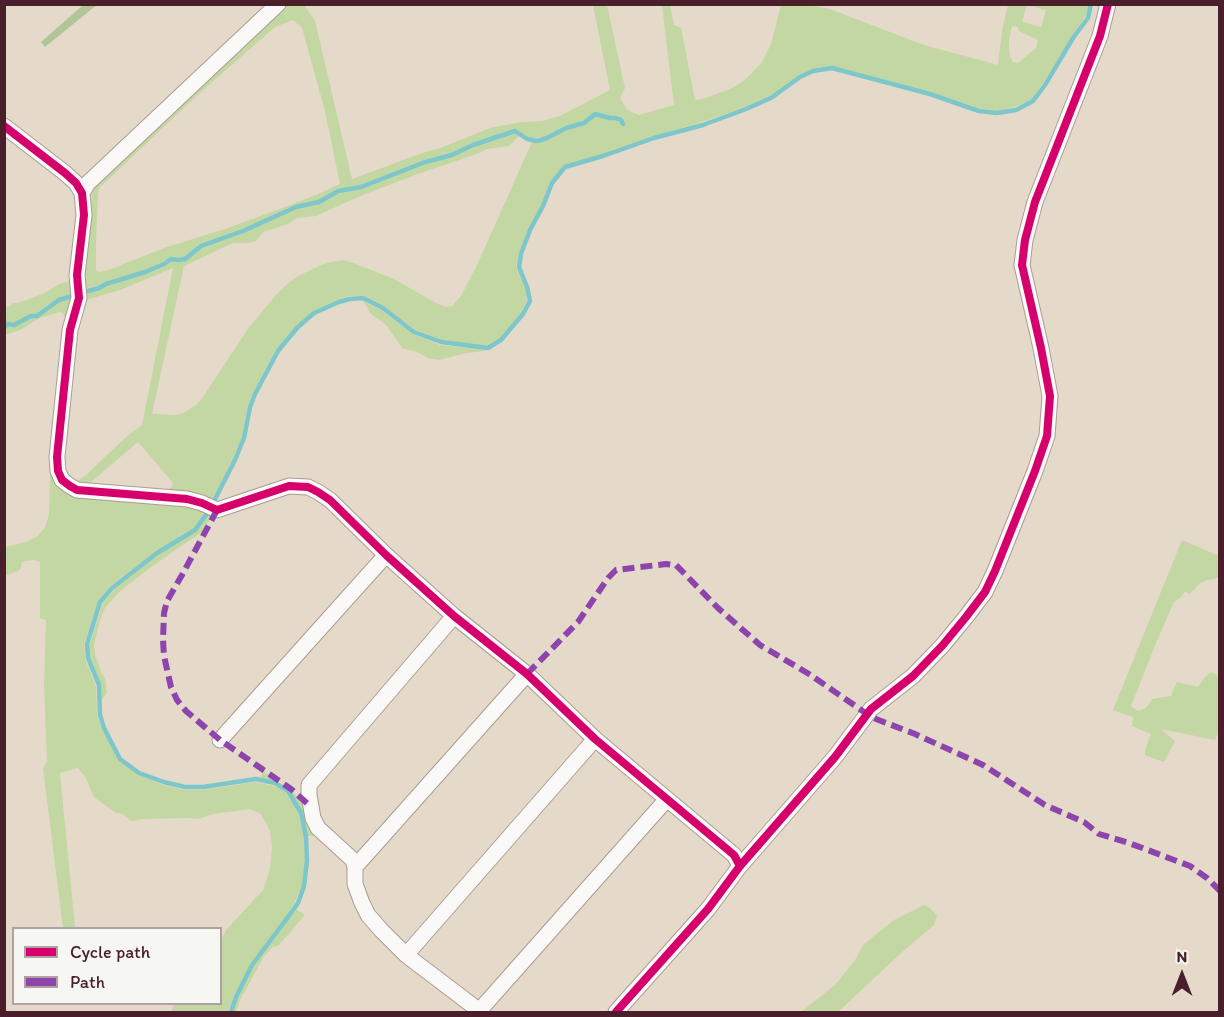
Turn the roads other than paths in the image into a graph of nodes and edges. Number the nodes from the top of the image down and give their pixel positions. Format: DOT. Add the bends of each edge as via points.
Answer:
graph roads {
  1 [pos="279,4"];
  2 [pos="1108,4"];
  3 [pos="4,126"];
  4 [pos="82,193"];
  5 [pos="386,555"];
  6 [pos="454,616"];
  7 [pos="527,674"];
  8 [pos="596,739"];
  9 [pos="220,740"];
  10 [pos="668,800"];
  11 [pos="740,866"];
  12 [pos="355,867"];
  13 [pos="406,955"];
  14 [pos="480,1012"];
  15 [pos="616,1012"];
  1 -- 4 [label="street" via="88,183"];
  2 -- 11 [label="street" via="1100,36 1035,202 1025,240 1022,265 1050,396 1047,436 995,571 985,592 942,646 913,676 871,709 835,757"];
  3 -- 4 [label="street" via="65,173"];
  4 -- 5 [label="street" via="79,298 70,330 57,458 62,480 77,490 187,499 217,510 289,486 308,487 330,500"];
  5 -- 6 [label="street"];
  5 -- 9 [label="street"];
  6 -- 7 [label="street"];
  6 -- 12 [label="street" via="309,785 310,806 318,828 353,860"];
  7 -- 8 [label="street"];
  7 -- 12 [label="street"];
  8 -- 10 [label="street"];
  8 -- 13 [label="street"];
  10 -- 11 [label="street" via="734,855"];
  10 -- 14 [label="street"];
  11 -- 15 [label="street" via="708,909"];
  12 -- 13 [label="street" via="355,884 368,915"];
  13 -- 14 [label="street"];
}
